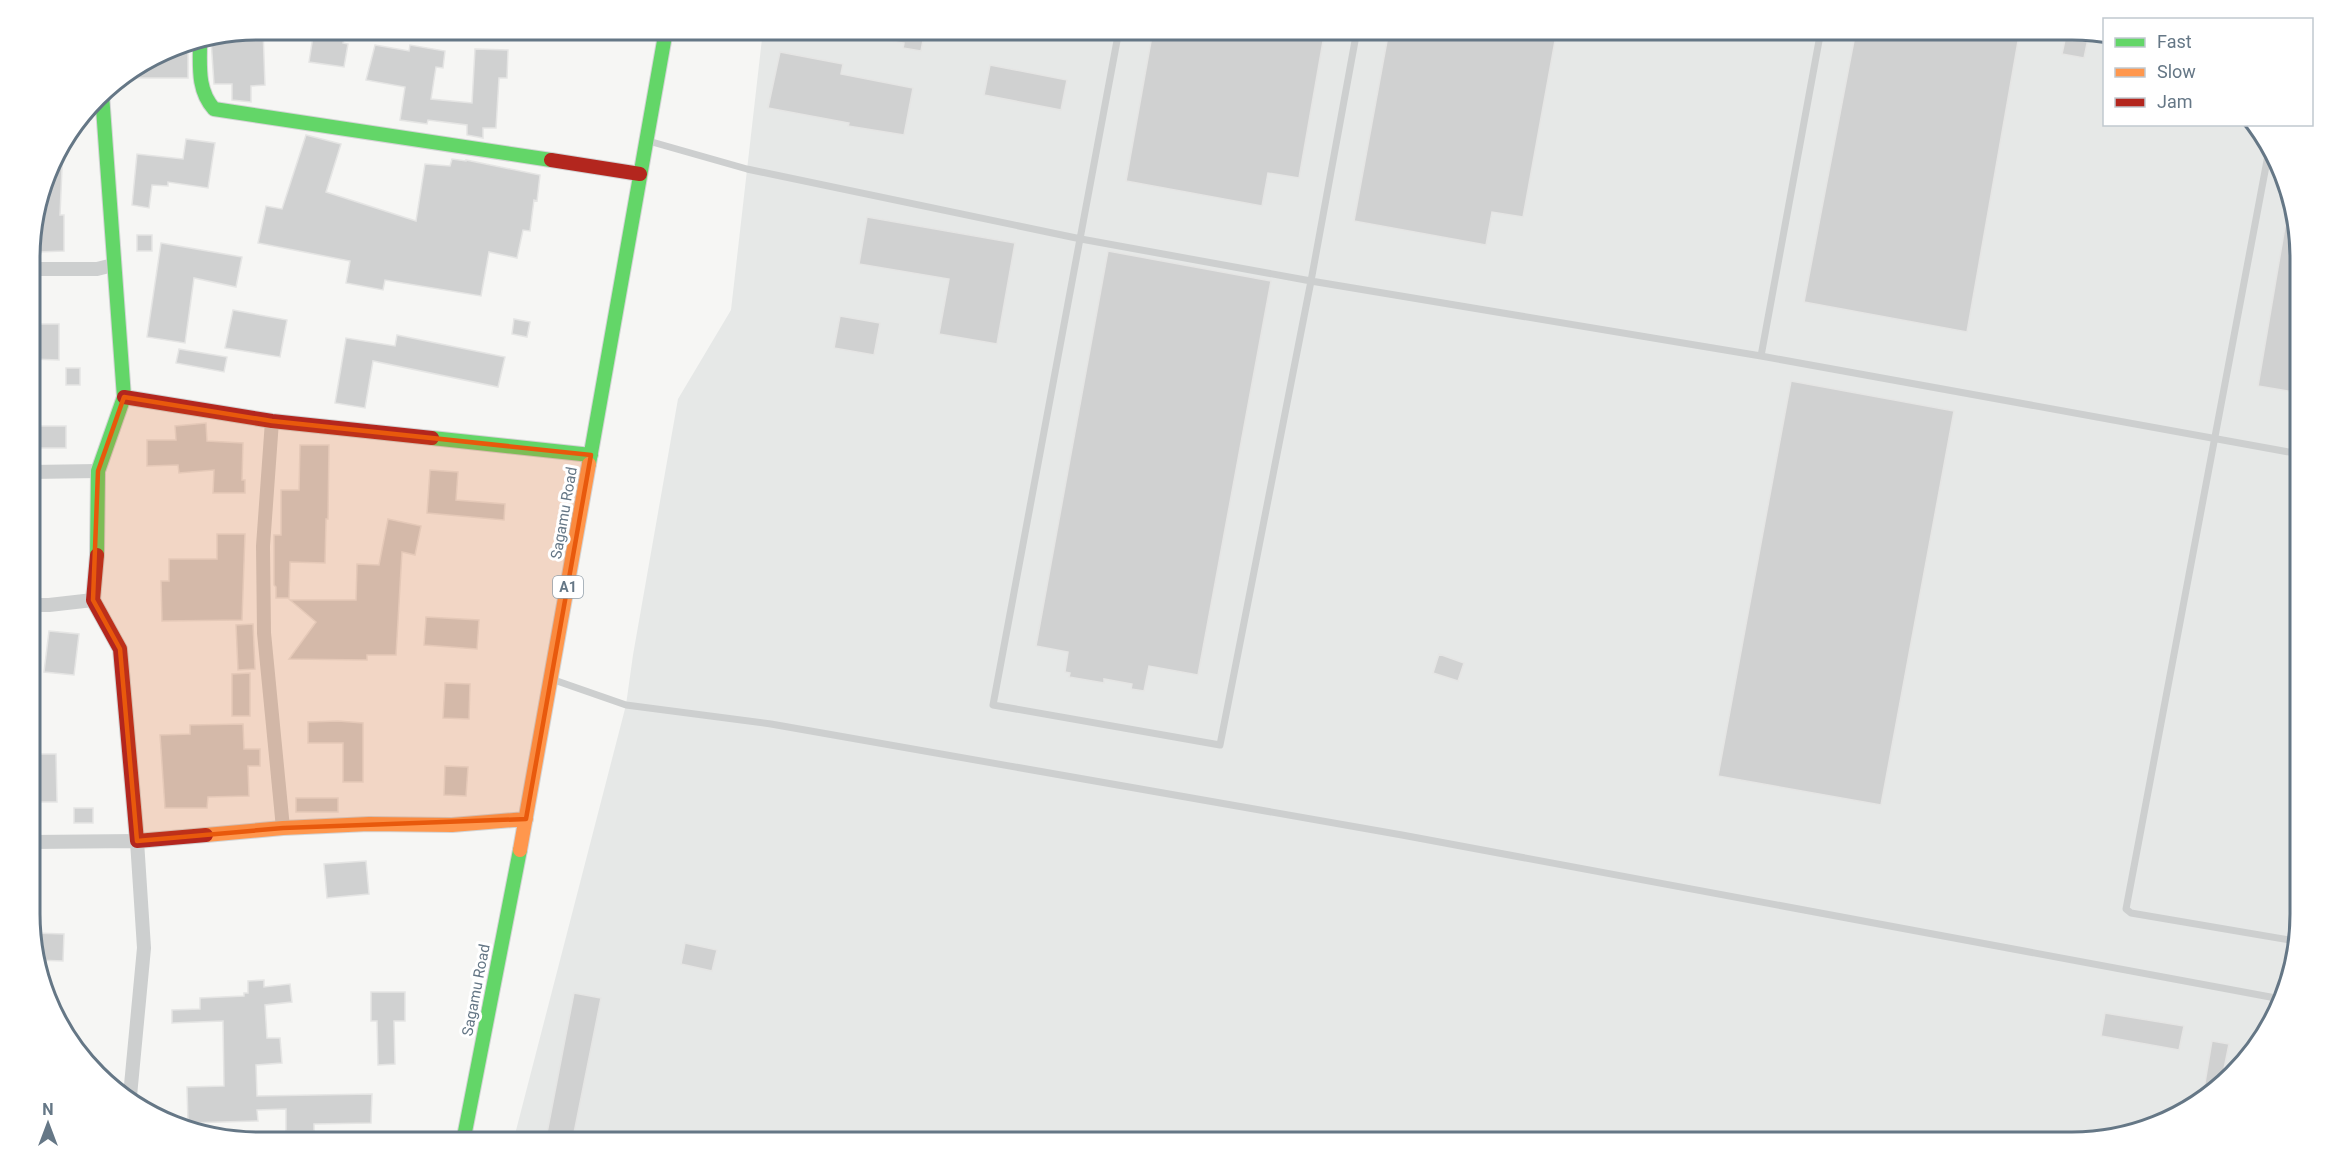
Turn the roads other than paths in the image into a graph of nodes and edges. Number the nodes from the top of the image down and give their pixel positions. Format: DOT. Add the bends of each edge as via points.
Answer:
graph roads {
  1 [pos="664,40"];
  2 [pos="1117,40"];
  3 [pos="1355,40"];
  4 [pos="1819,40"];
  5 [pos="200,49"];
  6 [pos="103,106"];
  7 [pos="646,140"];
  8 [pos="2267,160"];
  9 [pos="640,174"];
  10 [pos="1082,239"];
  11 [pos="113,265"];
  12 [pos="40,270"];
  13 [pos="1311,281"];
  14 [pos="1761,356"];
  15 [pos="124,398"];
  16 [pos="272,421"];
  17 [pos="2216,438"];
  18 [pos="2290,452"];
  19 [pos="591,455"];
  20 [pos="98,471"];
  21 [pos="40,472"];
  22 [pos="93,600"];
  23 [pos="40,605"];
  24 [pos="552,679"];
  25 [pos="526,819"];
  26 [pos="283,828"];
  27 [pos="136,841"];
  28 [pos="40,842"];
  29 [pos="2289,940"];
  30 [pos="2274,998"];
  31 [pos="131,1090"];
  32 [pos="465,1132"];
  1 -- 7 [label="main road, Sagamu Road / A1"];
  2 -- 10 [label="lane"];
  3 -- 13 [label="lane"];
  4 -- 14 [label="lane"];
  5 -- 9 [label="main road" via="201,91 214,109"];
  6 -- 11 [label="main road"];
  7 -- 9 [label="main road, Sagamu Road / A1"];
  7 -- 10 [label="lane" via="747,169"];
  8 -- 17 [label="lane"];
  9 -- 19 [label="main road, Sagamu Road / A1"];
  10 -- 13 [label="lane"];
  10 -- 13 [label="lane" via="993,705 1220,745"];
  11 -- 12 [label="street"];
  11 -- 15 [label="main road"];
  13 -- 14 [label="lane"];
  14 -- 17 [label="lane"];
  15 -- 16 [label="main road"];
  15 -- 20 [label="main road"];
  16 -- 19 [label="main road"];
  16 -- 26 [label="street" via="262,546 264,622"];
  17 -- 18 [label="lane"];
  17 -- 29 [label="lane" via="2126,909"];
  19 -- 24 [label="main road, Sagamu Road / A1"];
  20 -- 21 [label="street"];
  20 -- 22 [label="main road"];
  22 -- 23 [label="street"];
  22 -- 27 [label="main road" via="120,649"];
  24 -- 25 [label="main road, Sagamu Road / A1"];
  24 -- 30 [label="lane" via="626,705 783,726 1367,829"];
  25 -- 26 [label="main road" via="452,825"];
  25 -- 32 [label="main road, Sagamu Road / A1"];
  26 -- 27 [label="main road"];
  27 -- 28 [label="street"];
  27 -- 31 [label="street" via="144,948"];
}
